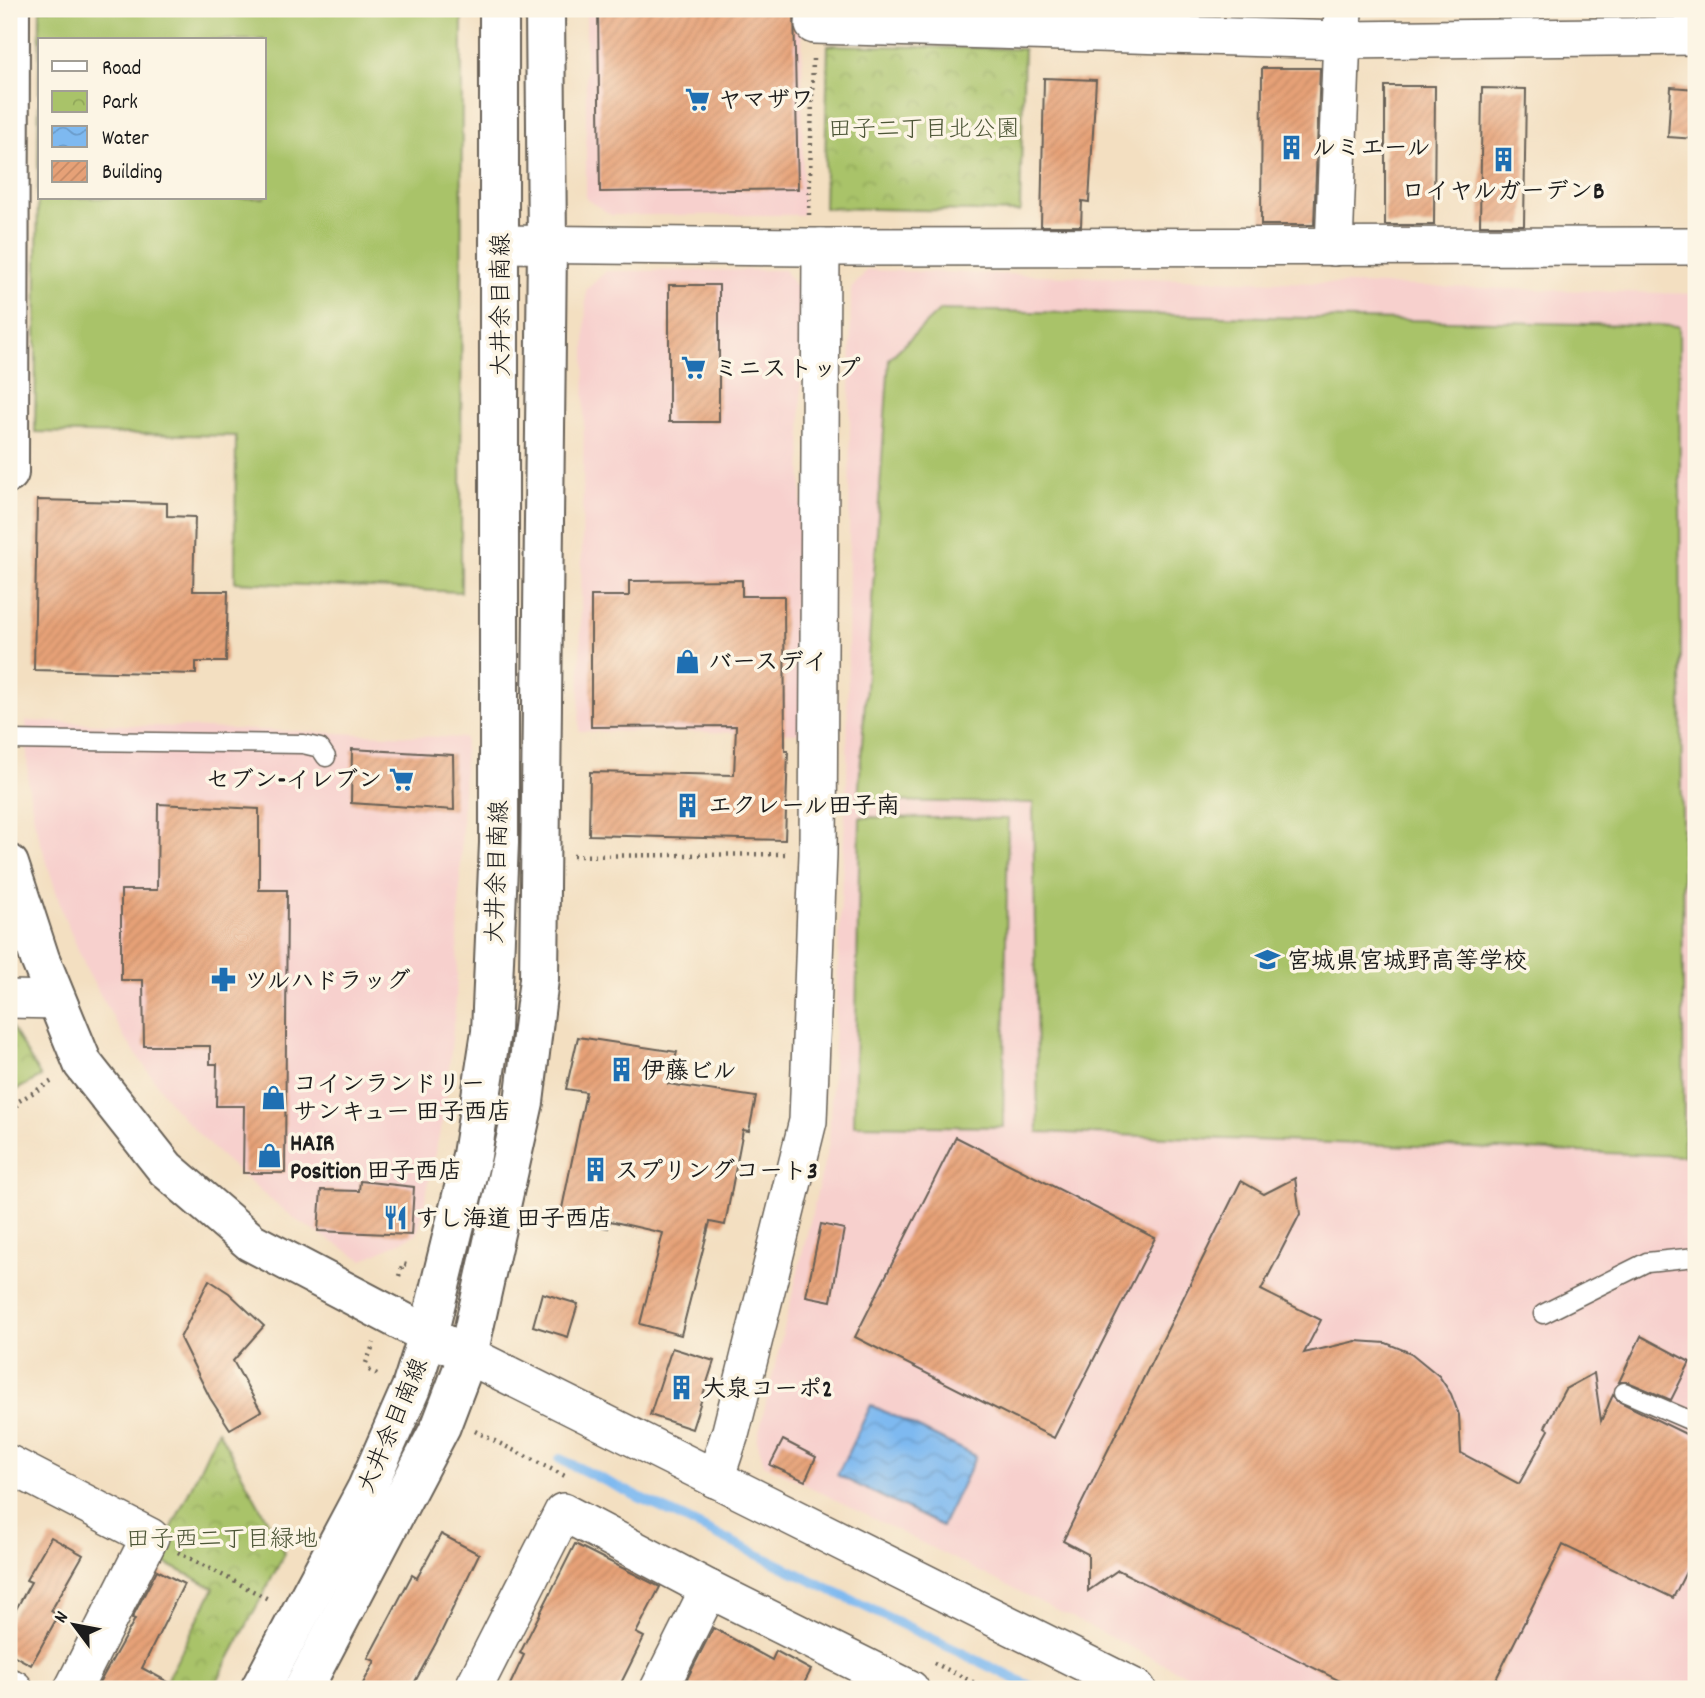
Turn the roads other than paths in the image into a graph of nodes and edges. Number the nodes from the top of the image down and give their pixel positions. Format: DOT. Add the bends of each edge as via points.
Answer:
graph roads {
  1 [pos="10,9"];
  2 [pos="499,9"];
  3 [pos="545,9"];
  4 [pos="814,17"];
  5 [pos="1343,24"];
  6 [pos="1696,36"];
  7 [pos="500,244"];
  8 [pos="547,246"];
  9 [pos="1696,246"];
  10 [pos="815,247"];
  11 [pos="1334,247"];
  12 [pos="10,321"];
  13 [pos="9,473"];
  14 [pos="9,740"];
  15 [pos="326,757"];
  16 [pos="9,864"];
  17 [pos="9,999"];
  18 [pos="56,1000"];
  19 [pos="1696,1257"];
  20 [pos="1543,1314"];
  21 [pos="428,1335"];
  22 [pos="468,1354"];
  23 [pos="1624,1392"];
  24 [pos="1696,1423"];
  25 [pos="9,1464"];
  26 [pos="715,1479"];
  27 [pos="709,1589"];
  28 [pos="9,1687"];
  29 [pos="14,1689"];
  30 [pos="73,1689"];
  31 [pos="260,1689"];
  32 [pos="303,1689"];
  33 [pos="473,1689"];
  34 [pos="659,1689"];
  35 [pos="910,1689"];
  36 [pos="1136,1689"];
  1 -- 12 [label="street"];
  2 -- 7 [label="street, 大井余目南線"];
  3 -- 8 [label="street"];
  4 -- 5 [label="street"];
  5 -- 6 [label="street"];
  5 -- 11 [label="street"];
  7 -- 8 [label="street"];
  7 -- 21 [label="street, 大井余目南線" via="499,843 491,1032 472,1155"];
  8 -- 10 [label="street"];
  8 -- 22 [label="street" via="539,979 524,1102"];
  9 -- 11 [label="street"];
  10 -- 11 [label="street"];
  10 -- 26 [label="street" via="818,854 808,1121"];
  12 -- 13 [label="street"];
  14 -- 15 [label="lane" via="303,744 320,748"];
  16 -- 18 [label="street"];
  17 -- 18 [label="street"];
  18 -- 21 [label="street" via="83,1064 166,1169 251,1242"];
  19 -- 20 [label="lane" via="1647,1262"];
  21 -- 22 [label="street"];
  21 -- 31 [label="street, 大井余目南線" via="411,1388 367,1488"];
  22 -- 26 [label="street"];
  22 -- 32 [label="street" via="441,1426"];
  23 -- 24 [label="lane"];
  25 -- 30 [label="street" via="150,1537"];
  26 -- 36 [label="street"];
  27 -- 33 [label="street" via="563,1511"];
  27 -- 34 [label="street"];
  27 -- 35 [label="street"];
  28 -- 29 [label="street"];
}
